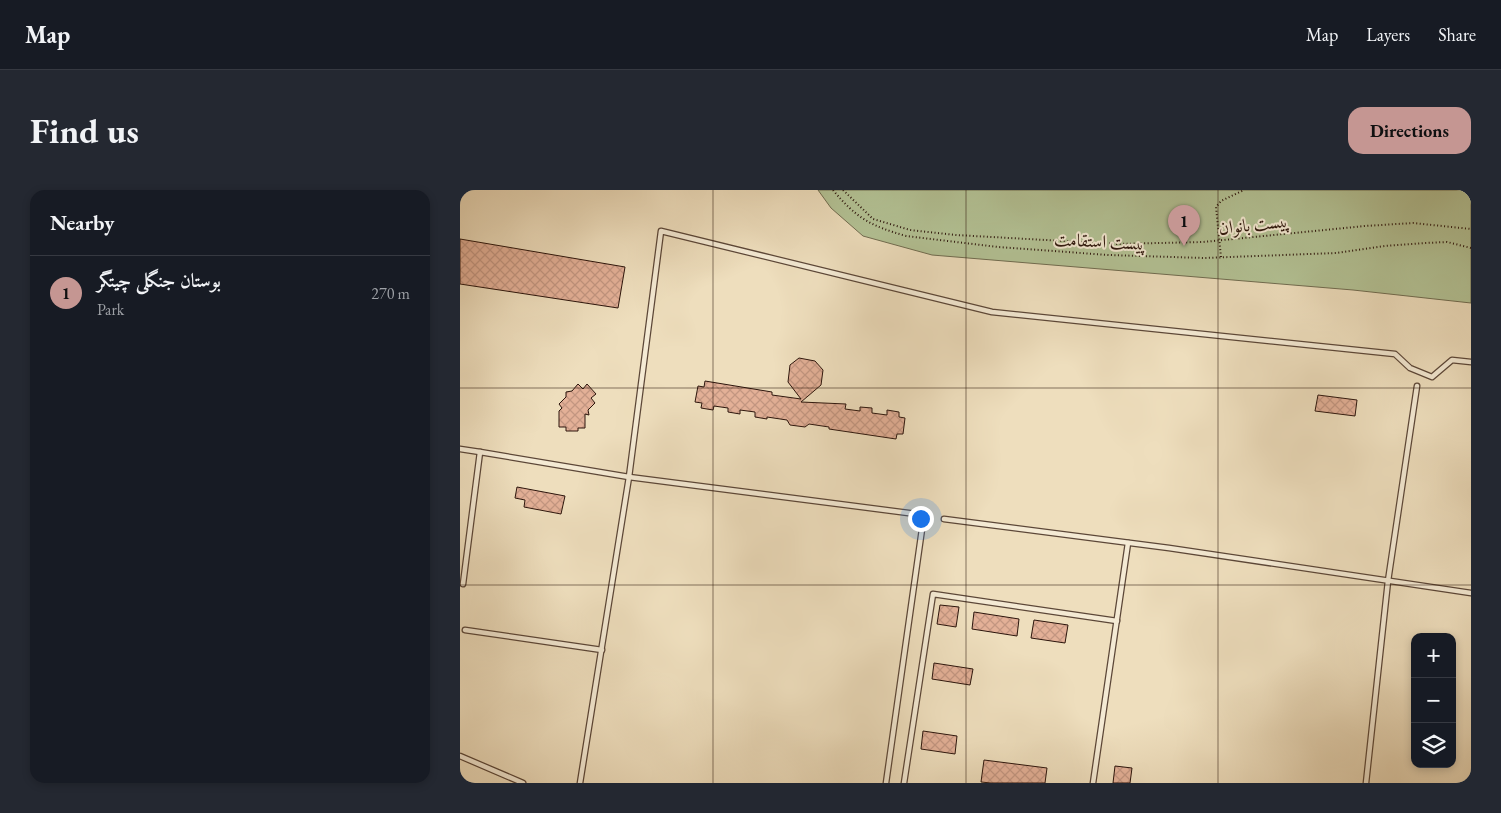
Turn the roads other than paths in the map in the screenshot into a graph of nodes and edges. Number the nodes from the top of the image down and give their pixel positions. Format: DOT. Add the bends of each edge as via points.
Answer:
graph roads {
  1 [pos="1471,362"];
  2 [pos="1417,386"];
  3 [pos="460,449"];
  4 [pos="480,452"];
  5 [pos="629,477"];
  6 [pos="944,519"];
  7 [pos="1128,543"];
  8 [pos="1388,581"];
  9 [pos="463,584"];
  10 [pos="1471,593"];
  11 [pos="1116,621"];
  12 [pos="465,630"];
  13 [pos="602,650"];
  14 [pos="460,756"];
  15 [pos="523,783"];
  16 [pos="580,783"];
  17 [pos="886,783"];
  18 [pos="904,783"];
  19 [pos="1093,783"];
  20 [pos="1366,783"];
  1 -- 5 [label="lane" via="1452,360 1432,377 1410,368 1395,354 992,312 661,231"];
  2 -- 8 [label="lane"];
  3 -- 4 [label="lane"];
  4 -- 5 [label="lane"];
  4 -- 9 [label="lane"];
  5 -- 13 [label="lane"];
  5 -- 17 [label="lane" via="924,515"];
  6 -- 7 [label="lane"];
  7 -- 8 [label="lane"];
  7 -- 11 [label="lane"];
  8 -- 10 [label="lane"];
  8 -- 20 [label="lane"];
  11 -- 18 [label="lane" via="933,594"];
  11 -- 19 [label="lane"];
  12 -- 13 [label="lane"];
  13 -- 16 [label="lane"];
  14 -- 15 [label="lane"];
}
